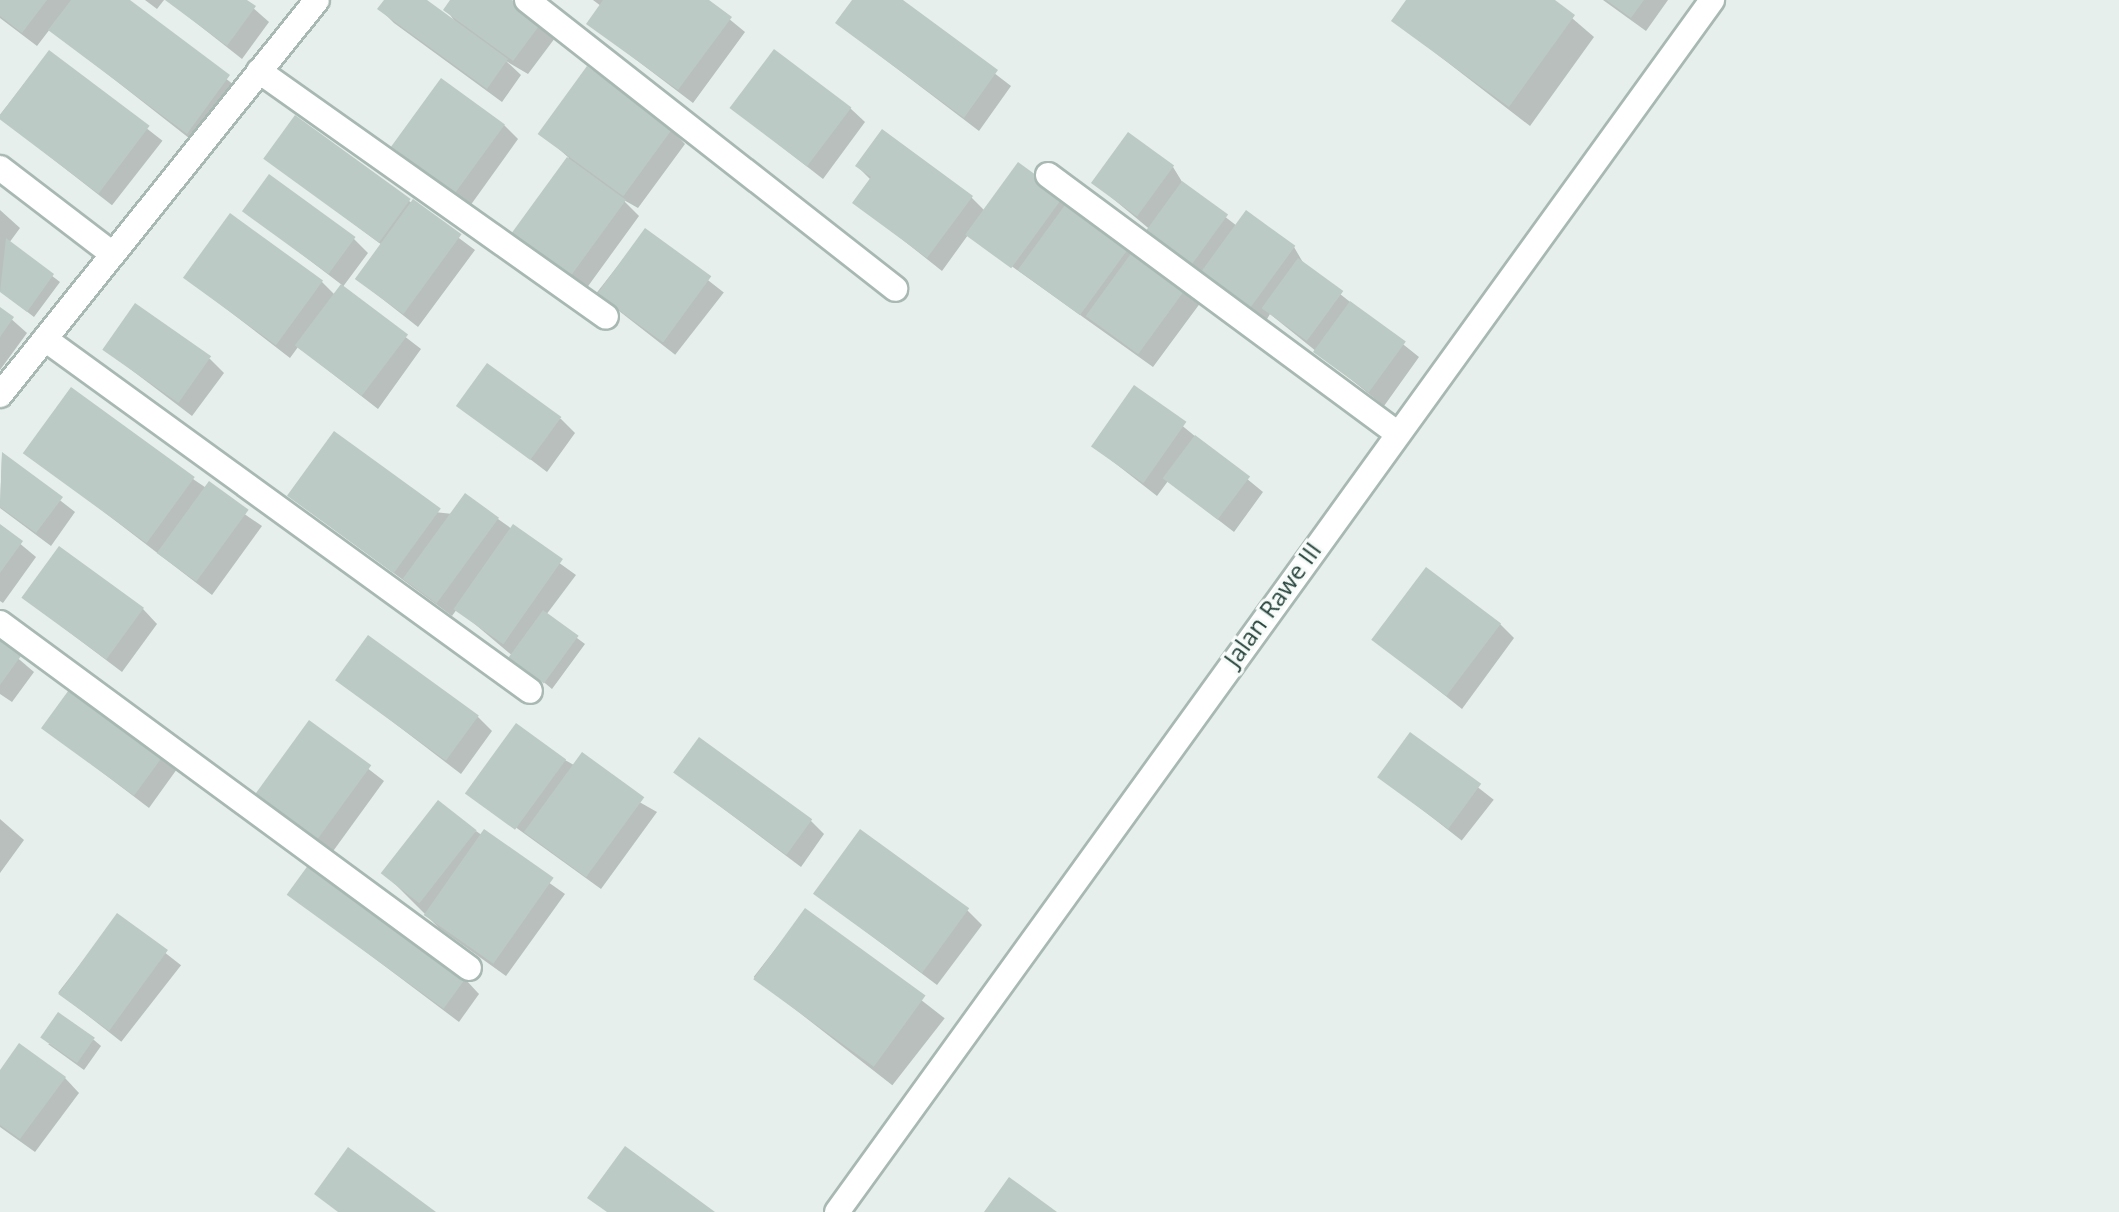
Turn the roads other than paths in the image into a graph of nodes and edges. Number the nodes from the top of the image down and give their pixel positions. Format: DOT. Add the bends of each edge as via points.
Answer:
graph roads {
  1 [pos="317,0"];
  2 [pos="527,0"];
  3 [pos="1712,0"];
  4 [pos="259,71"];
  5 [pos="0,168"];
  6 [pos="1048,175"];
  7 [pos="110,252"];
  8 [pos="895,289"];
  9 [pos="606,317"];
  10 [pos="45,339"];
  11 [pos="0,395"];
  12 [pos="1395,432"];
  13 [pos="0,623"];
  14 [pos="530,691"];
  15 [pos="469,968"];
  16 [pos="837,1212"];
  1 -- 4 [label="street"];
  2 -- 8 [label="street"];
  3 -- 12 [label="street, Jalan Rawe III"];
  4 -- 7 [label="street"];
  4 -- 9 [label="street"];
  5 -- 7 [label="street"];
  6 -- 12 [label="street"];
  7 -- 10 [label="street"];
  10 -- 11 [label="street"];
  10 -- 14 [label="street"];
  12 -- 16 [label="street, Jalan Rawe III"];
  13 -- 15 [label="street"];
}
